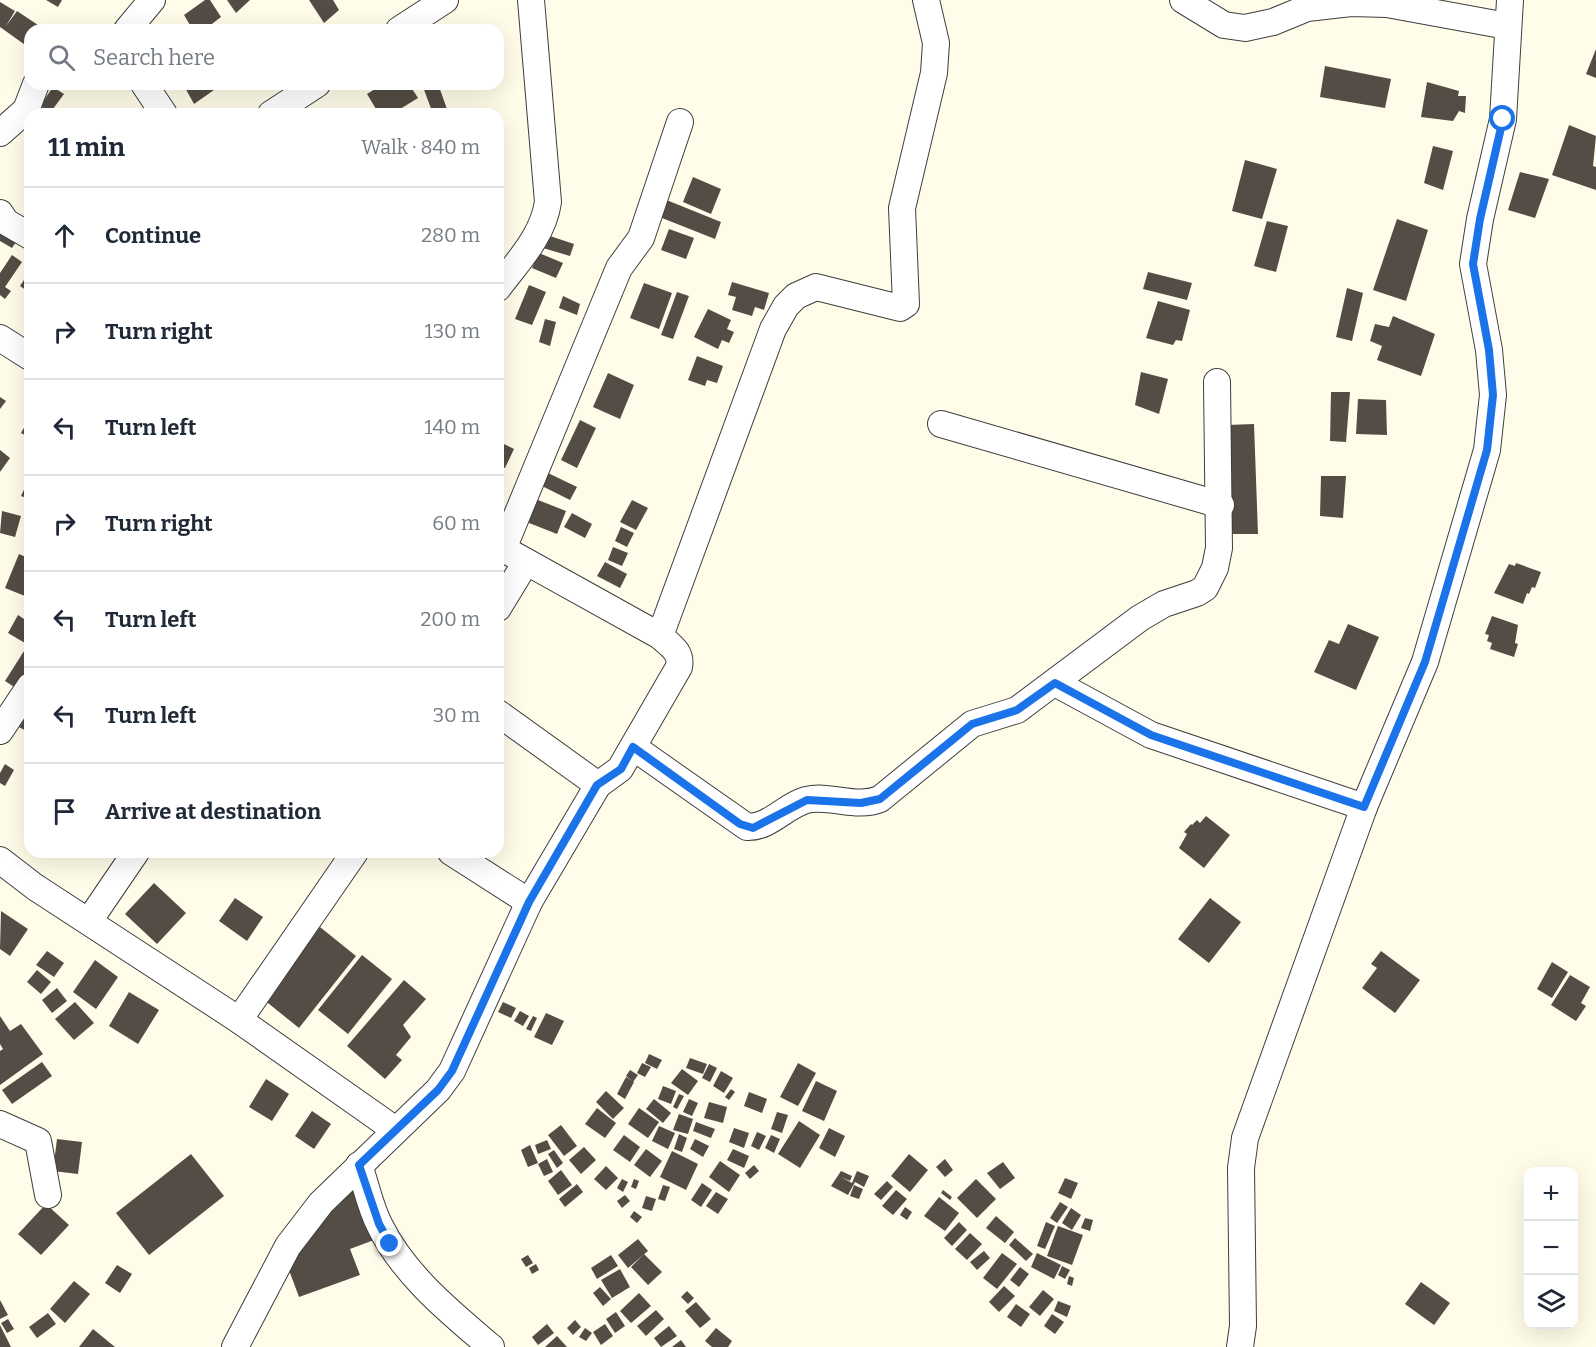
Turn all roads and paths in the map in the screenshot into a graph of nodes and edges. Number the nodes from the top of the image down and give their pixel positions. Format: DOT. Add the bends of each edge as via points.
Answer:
graph roads {
  1 [pos="152,0"];
  2 [pos="445,0"];
  3 [pos="531,0"];
  4 [pos="926,0"];
  5 [pos="1183,0"];
  6 [pos="1510,0"];
  7 [pos="132,24"];
  8 [pos="408,24"];
  9 [pos="1507,26"];
  10 [pos="34,90"];
  11 [pos="148,90"];
  12 [pos="308,90"];
  13 [pos="27,108"];
  14 [pos="160,108"];
  15 [pos="280,108"];
  16 [pos="24,112"];
  17 [pos="680,122"];
  18 [pos="0,133"];
  19 [pos="0,213"];
  20 [pos="24,232"];
  21 [pos="504,280"];
  22 [pos="2,346"];
  23 [pos="24,355"];
  24 [pos="1217,382"];
  25 [pos="940,424"];
  26 [pos="1221,505"];
  27 [pos="504,541"];
  28 [pos="504,550"];
  29 [pos="526,562"];
  30 [pos="504,598"];
  31 [pos="660,636"];
  32 [pos="1055,683"];
  33 [pos="24,695"];
  34 [pos="504,717"];
  35 [pos="0,731"];
  36 [pos="633,747"];
  37 [pos="597,785"];
  38 [pos="1364,807"];
  39 [pos="132,858"];
  40 [pos="350,858"];
  41 [pos="460,858"];
  42 [pos="0,860"];
  43 [pos="529,902"];
  44 [pos="89,921"];
  45 [pos="239,1020"];
  46 [pos="0,1124"];
  47 [pos="394,1129"];
  48 [pos="359,1165"];
  49 [pos="48,1195"];
  50 [pos="235,1347"];
  51 [pos="491,1347"];
  52 [pos="1240,1347"];
  1 -- 7 [label="street"];
  2 -- 8 [label="street"];
  3 -- 21 [label="street" via="548,202 539,231"];
  4 -- 31 [label="street" via="936,43 934,73 902,208 906,304 900,308 816,287 796,296 786,306 773,329"];
  5 -- 9 [label="street" via="1224,25 1245,28 1307,8 1351,3 1387,4"];
  6 -- 9 [label="street"];
  9 -- 38 [label="street" via="1503,119 1473,264 1493,395 1487,450 1425,662"];
  10 -- 13 [label="street"];
  11 -- 14 [label="street"];
  12 -- 15 [label="street"];
  16 -- 18 [label="street"];
  17 -- 27 [label="street" via="642,238 619,268"];
  19 -- 20 [label="street" via="6,222"];
  22 -- 23 [label="street"];
  24 -- 26 [label="street"];
  25 -- 26 [label="street"];
  26 -- 32 [label="street" via="1219,548 1205,588 1140,618"];
  28 -- 29 [label="street"];
  29 -- 30 [label="street"];
  29 -- 31 [label="street"];
  31 -- 36 [label="street" via="677,652 681,659 679,668"];
  32 -- 36 [label="street" via="1017,710 972,724 880,799 861,803 807,800 753,828 740,824"];
  32 -- 38 [label="street" via="1151,735"];
  33 -- 35 [label="street"];
  34 -- 37 [label="street"];
  36 -- 37 [label="street" via="621,769"];
  37 -- 43 [label="street"];
  38 -- 52 [label="street" via="1245,1138 1241,1168 1244,1326"];
  39 -- 44 [label="street"];
  40 -- 45 [label="street"];
  41 -- 43 [label="street"];
  42 -- 44 [label="street"];
  43 -- 47 [label="street" via="452,1071 438,1090"];
  44 -- 45 [label="street"];
  45 -- 47 [label="street"];
  46 -- 49 [label="street" via="38,1141"];
  47 -- 48 [label="street"];
  48 -- 50 [label="street" via="321,1203 288,1246"];
  48 -- 51 [label="street" via="390,1244 441,1303"];
}
